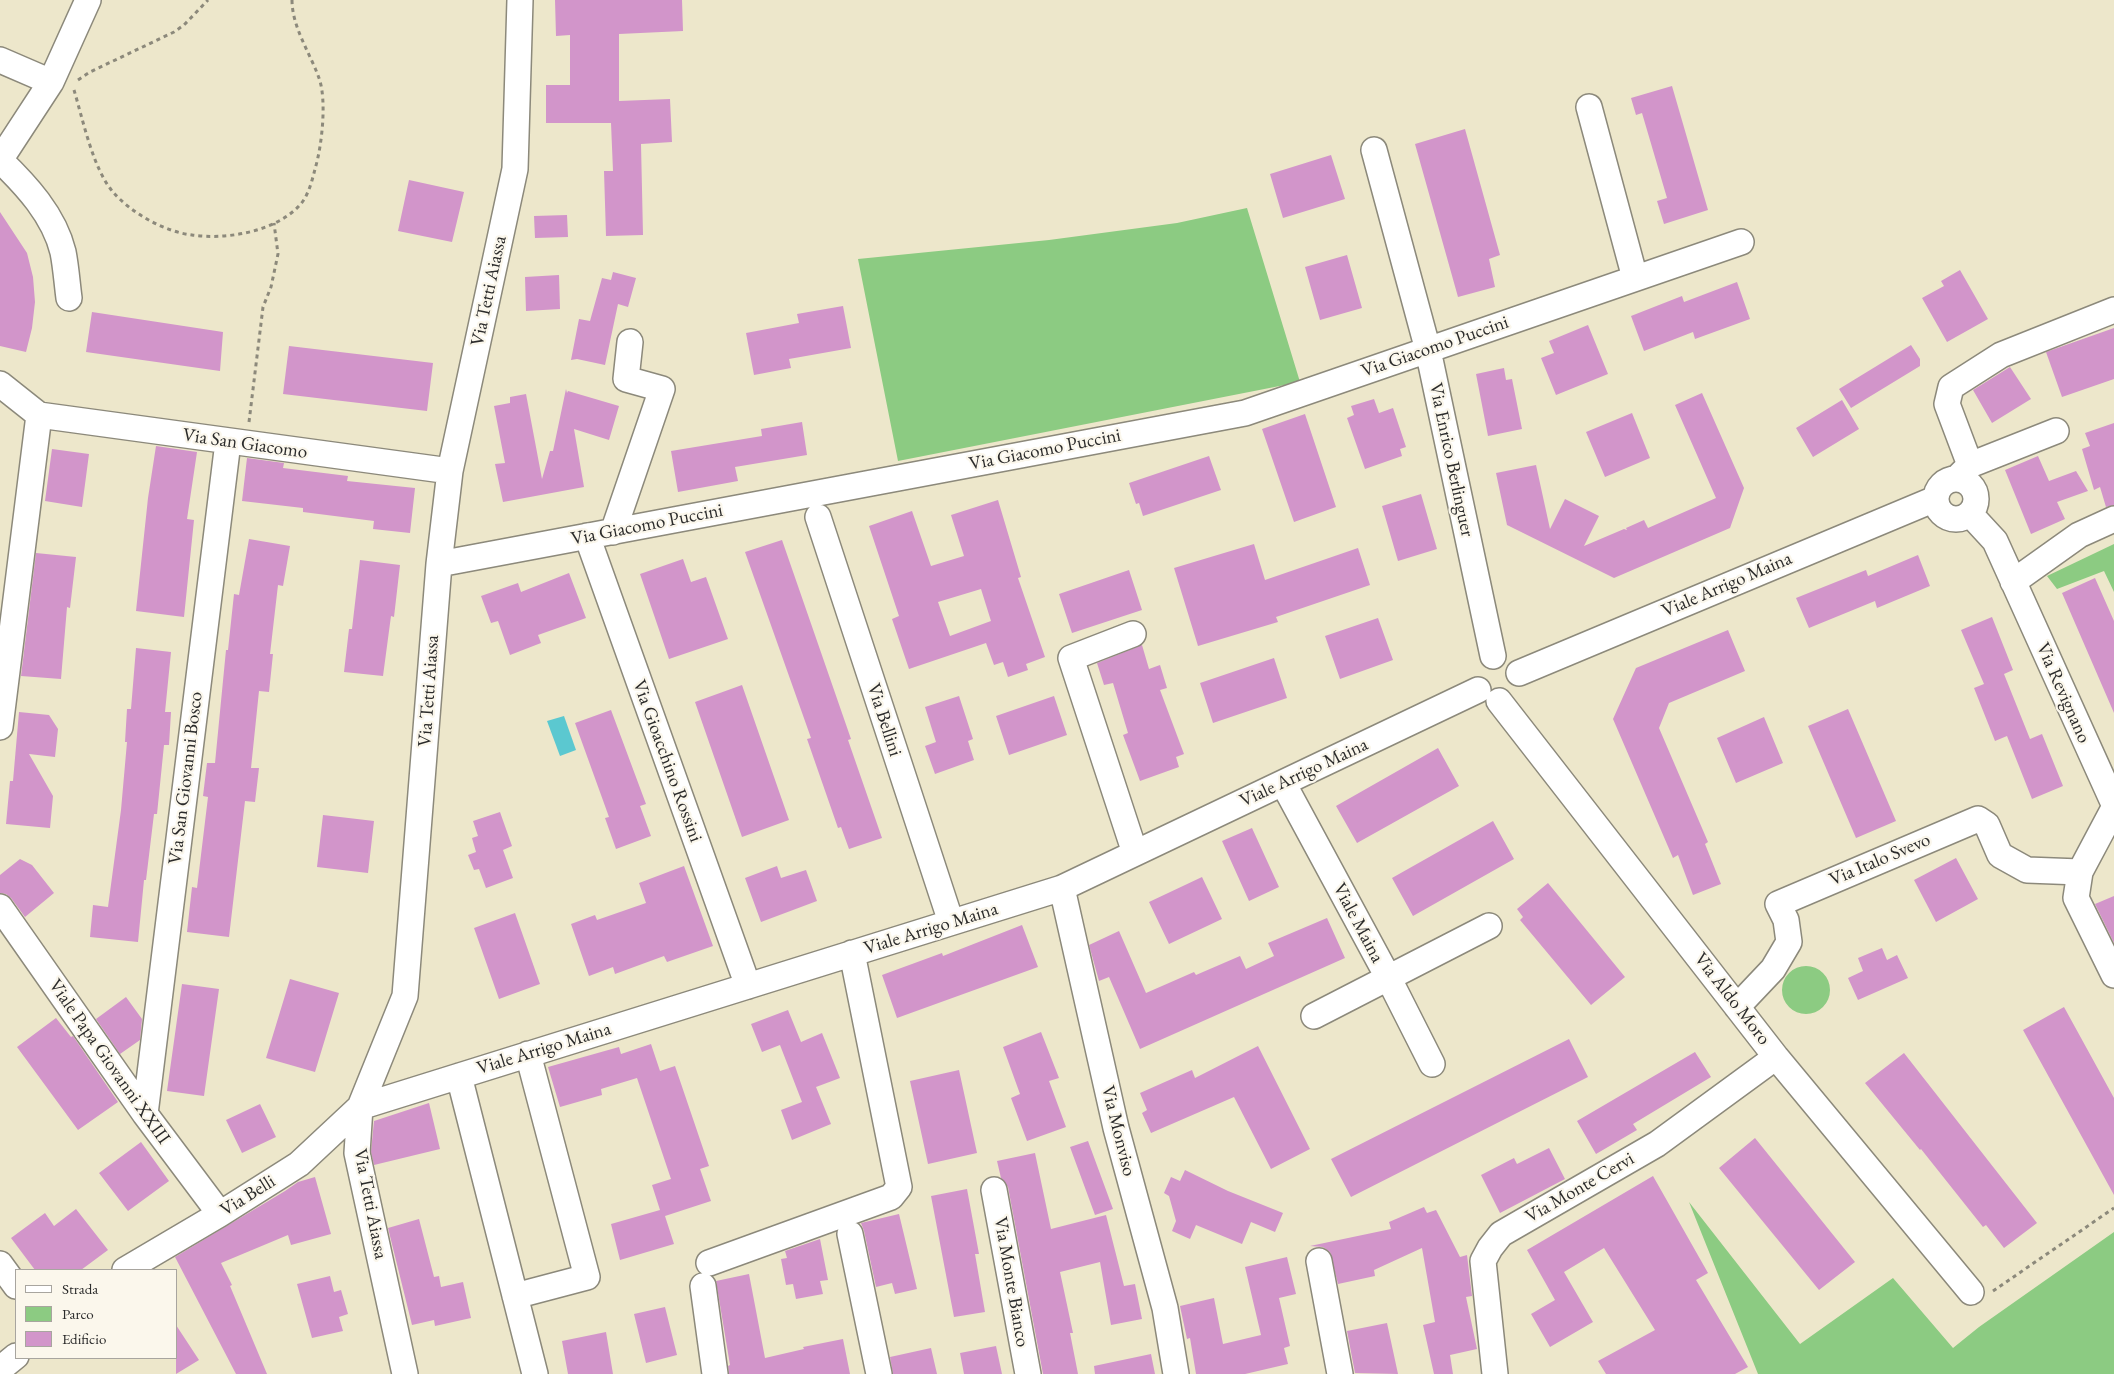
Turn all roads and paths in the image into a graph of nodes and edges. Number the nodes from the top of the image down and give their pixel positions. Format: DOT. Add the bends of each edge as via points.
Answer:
graph roads {
  1 [pos="88,0"];
  2 [pos="208,0"];
  3 [pos="292,0"];
  4 [pos="520,0"];
  5 [pos="0,60"];
  6 [pos="51,82"];
  7 [pos="1589,107"];
  8 [pos="1374,150"];
  9 [pos="0,160"];
  10 [pos="274,223"];
  11 [pos="1741,242"];
  12 [pos="1635,278"];
  13 [pos="69,298"];
  14 [pos="2114,310"];
  15 [pos="630,342"];
  16 [pos="1428,350"];
  17 [pos="0,384"];
  18 [pos="39,415"];
  19 [pos="2056,431"];
  20 [pos="237,443"];
  21 [pos="450,471"];
  22 [pos="1964,471"];
  23 [pos="1935,498"];
  24 [pos="1971,515"];
  25 [pos="818,517"];
  26 [pos="2114,519"];
  27 [pos="613,532"];
  28 [pos="587,536"];
  29 [pos="439,564"];
  30 [pos="2013,582"];
  31 [pos="1133,634"];
  32 [pos="1493,656"];
  33 [pos="1519,673"];
  34 [pos="1488,696"];
  35 [pos="0,727"];
  36 [pos="1283,783"];
  37 [pos="2114,804"];
  38 [pos="2114,808"];
  39 [pos="1135,853"];
  40 [pos="2080,872"];
  41 [pos="1062,888"];
  42 [pos="0,907"];
  43 [pos="950,922"];
  44 [pos="1489,926"];
  45 [pos="852,953"];
  46 [pos="2114,975"];
  47 [pos="1389,979"];
  48 [pos="748,986"];
  49 [pos="1737,1006"];
  50 [pos="1314,1016"];
  51 [pos="528,1054"];
  52 [pos="1776,1057"];
  53 [pos="1432,1064"];
  54 [pos="459,1076"];
  55 [pos="360,1107"];
  56 [pos="145,1114"];
  57 [pos="994,1190"];
  58 [pos="2114,1208"];
  59 [pos="220,1214"];
  60 [pos="850,1234"];
  61 [pos="1318,1261"];
  62 [pos="0,1264"];
  63 [pos="127,1269"];
  64 [pos="15,1285"];
  65 [pos="1971,1292"];
  66 [pos="515,1296"];
  67 [pos="15,1357"];
  68 [pos="0,1369"];
  69 [pos="717,1373"];
  70 [pos="405,1374"];
  71 [pos="535,1374"];
  72 [pos="879,1374"];
  73 [pos="1028,1374"];
  74 [pos="1176,1374"];
  75 [pos="1340,1374"];
  76 [pos="1495,1374"];
  1 -- 6 [label="street"];
  2 -- 10 [label="path" via="174,32 90,72 72,84 102,177 127,206 167,228 191,235 254,231"];
  3 -- 10 [label="path" via="293,14 320,80 321,138 308,190 299,206"];
  4 -- 21 [label="street, Via Tetti Aiassa" via="515,168"];
  5 -- 6 [label="street"];
  6 -- 9 [label="street"];
  7 -- 12 [label="street"];
  8 -- 16 [label="street, Via Enrico Berlinguer"];
  9 -- 13 [label="street" via="27,186 53,228 62,250"];
  10 -- 20 [label="path" via="278,254 263,307"];
  11 -- 12 [label="street, Via Giacomo Puccini"];
  12 -- 16 [label="street, Via Giacomo Puccini"];
  14 -- 22 [label="street" via="2001,355 1951,387 1947,404"];
  15 -- 27 [label="street" via="626,379 662,389"];
  16 -- 27 [label="street, Via Giacomo Puccini" via="1245,413"];
  16 -- 32 [label="street, Via Enrico Berlinguer"];
  17 -- 18 [label="street"];
  18 -- 20 [label="street, Via San Giacomo"];
  18 -- 35 [label="street"];
  19 -- 22 [label="street"];
  20 -- 21 [label="street, Via San Giacomo"];
  20 -- 56 [label="street, Via San Giovanni Bosco"];
  21 -- 29 [label="street, Via Tetti Aiassa"];
  22 -- 23 [label="street" via="1942,483"];
  22 -- 24 [label="street" via="1978,500"];
  23 -- 24 [label="street" via="1941,514 1955,520"];
  23 -- 33 [label="street, Viale Arrigo Maina"];
  24 -- 30 [label="street, Via Revignano" via="1995,541"];
  25 -- 43 [label="street, Via Bellini"];
  26 -- 30 [label="street" via="2079,534"];
  27 -- 28 [label="street, Via Giacomo Puccini"];
  28 -- 29 [label="street, Via Giacomo Puccini"];
  28 -- 48 [label="street, Via Gioacchino Rossini"];
  29 -- 55 [label="street, Via Tetti Aiassa" via="405,996"];
  30 -- 37 [label="street, Via Revignano"];
  31 -- 39 [label="street" via="1071,658"];
  32 -- 33 [label="street" via="1506,658"];
  32 -- 34 [label="street" via="1476,669 1475,683"];
  33 -- 34 [label="street" via="1513,694"];
  34 -- 36 [label="street, Viale Arrigo Maina"];
  34 -- 49 [label="street, Via Aldo Moro"];
  36 -- 39 [label="street, Viale Arrigo Maina"];
  36 -- 47 [label="street, Viale Maina"];
  38 -- 40 [label="street"];
  39 -- 41 [label="street, Viale Arrigo Maina"];
  40 -- 46 [label="street" via="2076,898"];
  40 -- 49 [label="street, Via Italo Svevo" via="2028,870 2000,855 1987,825 1978,818 1778,904 1786,920 1789,942 1773,969"];
  41 -- 43 [label="street, Viale Arrigo Maina"];
  41 -- 74 [label="street, Via Monviso" via="1116,1128 1165,1308"];
  42 -- 56 [label="street, Viale Papa Giovanni XXIII"];
  43 -- 45 [label="street, Viale Arrigo Maina"];
  44 -- 47 [label="street"];
  45 -- 48 [label="street, Viale Arrigo Maina"];
  45 -- 69 [label="street" via="899,1187 891,1196 706,1274"];
  47 -- 50 [label="street"];
  47 -- 53 [label="street, Viale Maina"];
  48 -- 51 [label="street, Viale Arrigo Maina"];
  49 -- 52 [label="street, Via Aldo Moro"];
  51 -- 54 [label="street, Viale Arrigo Maina"];
  51 -- 66 [label="street" via="587,1277"];
  52 -- 65 [label="street, Via Aldo Moro"];
  52 -- 76 [label="street, Via Monte Cervi" via="1657,1144 1501,1234 1483,1260"];
  54 -- 55 [label="street, Viale Arrigo Maina"];
  54 -- 66 [label="street"];
  55 -- 59 [label="street, Via Belli" via="299,1164"];
  55 -- 70 [label="street, Via Tetti Aiassa" via="357,1153"];
  56 -- 59 [label="street, Viale Papa Giovanni XXIII"];
  57 -- 73 [label="street, Via Monte Bianco"];
  58 -- 65 [label="path" via="1994,1291"];
  59 -- 63 [label="street, Via Belli"];
  60 -- 72 [label="street"];
  61 -- 75 [label="street"];
  62 -- 64 [label="street"];
  66 -- 71 [label="street"];
  67 -- 68 [label="street"];
}
